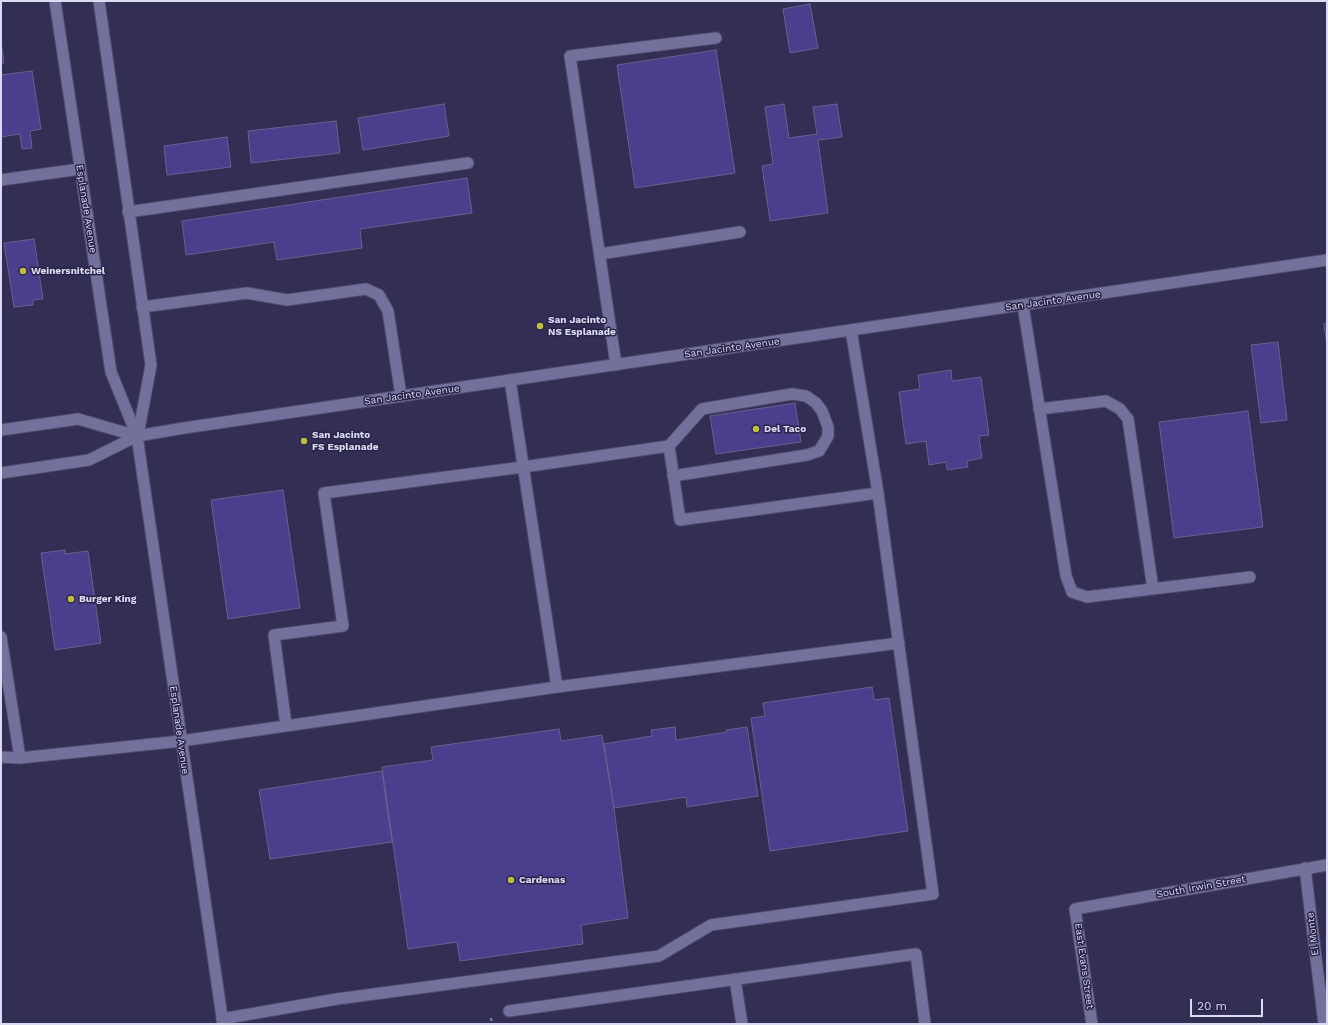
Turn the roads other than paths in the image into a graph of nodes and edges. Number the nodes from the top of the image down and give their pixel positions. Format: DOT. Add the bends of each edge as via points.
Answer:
graph roads {
  1 [pos="55,1"];
  2 [pos="99,1"];
  3 [pos="716,38"];
  4 [pos="468,163"];
  5 [pos="80,169"];
  6 [pos="1,180"];
  7 [pos="128,212"];
  8 [pos="740,232"];
  9 [pos="600,254"];
  10 [pos="1327,260"];
  11 [pos="1023,305"];
  12 [pos="142,307"];
  13 [pos="851,330"];
  14 [pos="616,365"];
  15 [pos="510,380"];
  16 [pos="401,396"];
  17 [pos="1039,409"];
  18 [pos="1,430"];
  19 [pos="137,436"];
  20 [pos="669,446"];
  21 [pos="524,467"];
  22 [pos="1,472"];
  23 [pos="673,476"];
  24 [pos="878,493"];
  25 [pos="1250,577"];
  26 [pos="1153,589"];
  27 [pos="1,637"];
  28 [pos="899,643"];
  29 [pos="557,687"];
  30 [pos="286,725"];
  31 [pos="181,741"];
  32 [pos="1,757"];
  33 [pos="20,758"];
  34 [pos="1327,865"];
  35 [pos="1305,868"];
  36 [pos="1075,909"];
  37 [pos="736,979"];
  38 [pos="509,1011"];
  39 [pos="222,1021"];
  40 [pos="742,1024"];
  41 [pos="925,1024"];
  42 [pos="1092,1024"];
  43 [pos="1324,1024"];
  1 -- 5 [label="main road, Esplanade Avenue"];
  2 -- 7 [label="main road, Esplanade Avenue"];
  3 -- 9 [label="main road" via="570,56"];
  4 -- 7 [label="main road"];
  5 -- 6 [label="main road"];
  5 -- 19 [label="main road, Esplanade Avenue" via="111,372"];
  7 -- 12 [label="main road, Esplanade Avenue"];
  8 -- 9 [label="main road"];
  9 -- 14 [label="main road"];
  10 -- 11 [label="main road, San Jacinto Avenue"];
  11 -- 13 [label="main road, San Jacinto Avenue"];
  11 -- 17 [label="main road"];
  12 -- 16 [label="main road" via="247,293 288,300 366,289 379,295 388,311"];
  12 -- 19 [label="main road, Esplanade Avenue" via="151,365"];
  13 -- 14 [label="main road, San Jacinto Avenue"];
  13 -- 24 [label="main road"];
  14 -- 15 [label="main road, San Jacinto Avenue"];
  15 -- 16 [label="main road, San Jacinto Avenue"];
  15 -- 21 [label="main road"];
  16 -- 19 [label="main road, San Jacinto Avenue"];
  17 -- 26 [label="main road" via="1106,401 1120,409 1128,419"];
  17 -- 26 [label="main road" via="1066,576 1072,592 1087,597"];
  18 -- 19 [label="main road, San Jacinto Avenue" via="78,420"];
  19 -- 22 [label="main road, San Jacinto Avenue" via="89,460"];
  19 -- 31 [label="main road, Esplanade Avenue"];
  20 -- 21 [label="main road"];
  20 -- 23 [label="main road"];
  20 -- 23 [label="main road" via="702,409 792,394 806,396 816,403 828,427 828,436 818,451 807,455"];
  21 -- 29 [label="main road"];
  21 -- 30 [label="main road" via="324,493 343,626 274,634"];
  23 -- 24 [label="main road" via="680,520"];
  24 -- 28 [label="main road"];
  25 -- 26 [label="main road"];
  27 -- 33 [label="main road"];
  28 -- 29 [label="main road"];
  28 -- 39 [label="main road" via="933,894 712,925 659,956 337,999"];
  29 -- 30 [label="main road"];
  30 -- 31 [label="main road"];
  31 -- 33 [label="main road"];
  31 -- 39 [label="main road, Esplanade Avenue"];
  32 -- 33 [label="main road"];
  34 -- 35 [label="main road, South Irwin Street"];
  35 -- 36 [label="main road, South Irwin Street"];
  35 -- 43 [label="main road, El Monte"];
  36 -- 42 [label="main road, East Evans Street"];
  37 -- 38 [label="main road"];
  37 -- 40 [label="main road"];
  37 -- 41 [label="main road" via="916,954"];
}
